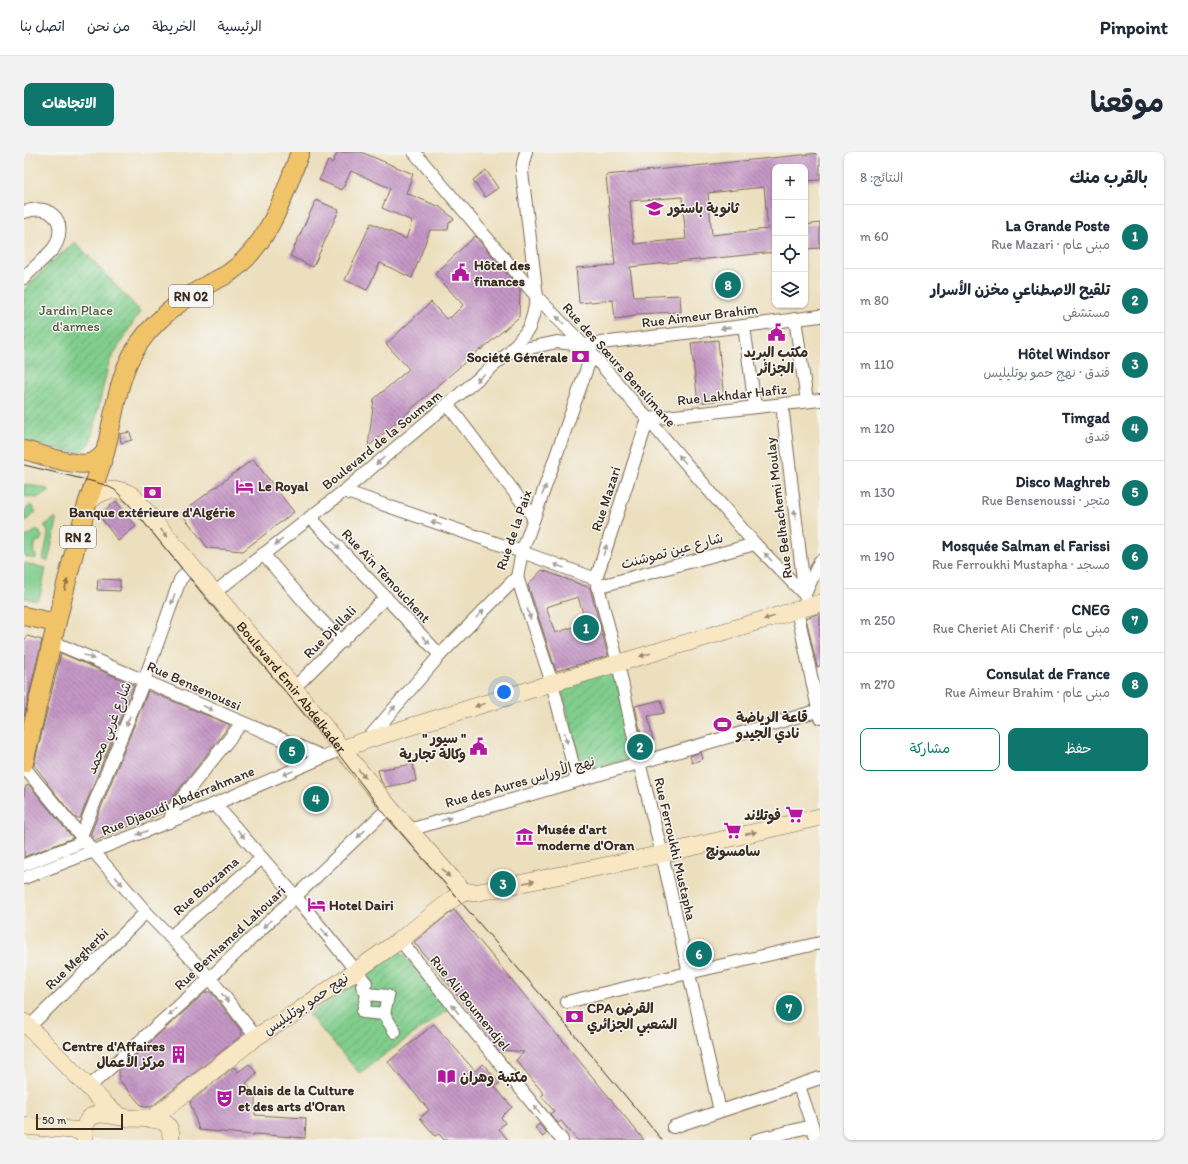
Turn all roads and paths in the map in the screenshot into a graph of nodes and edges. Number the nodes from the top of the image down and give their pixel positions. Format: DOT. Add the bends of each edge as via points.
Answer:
graph roads {
  1 [pos="300,152"];
  2 [pos="414,152"];
  3 [pos="526,152"];
  4 [pos="24,212"];
  5 [pos="24,278"];
  6 [pos="537,297"];
  7 [pos="820,316"];
  8 [pos="795,319"];
  9 [pos="744,326"];
  10 [pos="588,349"];
  11 [pos="510,352"];
  12 [pos="820,400"];
  13 [pos="807,401"];
  14 [pos="448,405"];
  15 [pos="782,405"];
  16 [pos="755,407"];
  17 [pos="648,419"];
  18 [pos="24,450"];
  19 [pos="105,453"];
  20 [pos="344,490"];
  21 [pos="88,502"];
  22 [pos="310,517"];
  23 [pos="534,518"];
  24 [pos="755,544"];
  25 [pos="522,552"];
  26 [pos="263,554"];
  27 [pos="820,561"];
  28 [pos="192,566"];
  29 [pos="517,577"];
  30 [pos="596,583"];
  31 [pos="214,593"];
  32 [pos="386,597"];
  33 [pos="807,604"];
  34 [pos="24,616"];
  35 [pos="56,623"];
  36 [pos="53,642"];
  37 [pos="342,642"];
  38 [pos="440,655"];
  39 [pos="618,663"];
  40 [pos="144,681"];
  41 [pos="552,682"];
  42 [pos="294,688"];
  43 [pos="819,713"];
  44 [pos="29,723"];
  45 [pos="242,723"];
  46 [pos="367,740"];
  47 [pos="342,749"];
  48 [pos="324,757"];
  49 [pos="639,762"];
  50 [pos="24,763"];
  51 [pos="24,767"];
  52 [pos="577,780"];
  53 [pos="215,804"];
  54 [pos="390,808"];
  55 [pos="820,817"];
  56 [pos="169,822"];
  57 [pos="409,830"];
  58 [pos="83,839"];
  59 [pos="94,852"];
  60 [pos="662,854"];
  61 [pos="262,858"];
  62 [pos="24,865"];
  63 [pos="24,878"];
  64 [pos="463,892"];
  65 [pos="296,897"];
  66 [pos="146,912"];
  67 [pos="170,937"];
  68 [pos="400,940"];
  69 [pos="820,943"];
  70 [pos="356,970"];
  71 [pos="688,973"];
  72 [pos="210,978"];
  73 [pos="367,994"];
  74 [pos="567,1002"];
  75 [pos="384,1014"];
  76 [pos="27,1024"];
  77 [pos="396,1032"];
  78 [pos="256,1037"];
  79 [pos="820,1078"];
  80 [pos="799,1086"];
  81 [pos="89,1087"];
  82 [pos="720,1111"];
  83 [pos="120,1116"];
  84 [pos="152,1120"];
  85 [pos="24,1126"];
  86 [pos="812,1126"];
  87 [pos="673,1127"];
  88 [pos="84,1136"];
  89 [pos="173,1140"];
  90 [pos="562,1140"];
  91 [pos="756,1140"];
  92 [pos="817,1140"];
  1 -- 19 [label="main road, RN 02" via="284,198 253,251 228,274 174,307 139,343 124,376"];
  2 -- 6 [label="street, Rue des Sœurs Benslimane"];
  3 -- 6 [label="street" via="522,172"];
  4 -- 5 [label="street" via="38,208 47,212 53,215 60,229 54,248"];
  10 -- 6 [label="street, Rue des Sœurs Benslimane, one-way"];
  6 -- 11 [label="street, Boulevard de la Soumam" via="529,328"];
  7 -- 8 [label="street, Rue Aimeur Brahim"];
  8 -- 9 [label="street, Rue Aimeur Brahim"];
  8 -- 13 [label="street"];
  9 -- 10 [label="street, Rue Aimeur Brahim, one-way"];
  9 -- 16 [label="street"];
  10 -- 11 [label="street, Rue Aimeur Brahim" via="557,342"];
  10 -- 17 [label="street, Rue des Sœurs Benslimane"];
  23 -- 10 [label="street, Rue de la Paix, one-way"];
  11 -- 14 [label="street, Boulevard de la Soumam, one-way"];
  12 -- 13 [label="street, Rue Lakhdar Hafiz"];
  13 -- 15 [label="street, Rue Lakhdar Hafiz"];
  14 -- 20 [label="street, Boulevard de la Soumam, one-way"];
  14 -- 23 [label="street"];
  15 -- 16 [label="street, Rue Lakhdar Hafiz"];
  33 -- 15 [label="street, Rue Belhachemi Moulay, one-way"];
  16 -- 17 [label="street, Rue Lakhdar Hafiz"];
  24 -- 17 [label="street, Rue des Sœurs Benslimane, one-way"];
  30 -- 17 [label="street, Rue Mazari, one-way"];
  18 -- 19 [label="main road" via="79,464 89,463"];
  19 -- 21 [label="main road, RN 2"];
  20 -- 22 [label="street, Boulevard de la Soumam"];
  25 -- 20 [label="street, one-way"];
  21 -- 28 [label="main road, Boulevard Emir Abdelkader, one-way" via="98,494 115,490 133,496"];
  35 -- 21 [label="main road, RN 2, one-way"];
  22 -- 26 [label="street, Boulevard de la Soumam, one-way"];
  22 -- 32 [label="street, Rue Aïn Témouchent, one-way"];
  23 -- 25 [label="street, Rue de la Paix"];
  24 -- 30 [label="street, شارع عين تموشنت"];
  33 -- 24 [label="street, Rue des Sœurs Benslimane, one-way"];
  25 -- 29 [label="street, Rue de la Paix"];
  30 -- 25 [label="street, one-way"];
  26 -- 31 [label="street, Boulevard de la Soumam"];
  26 -- 37 [label="street"];
  27 -- 33 [label="street"];
  28 -- 31 [label="main road, Boulevard Emir Abdelkader"];
  28 -- 40 [label="street, شارع غربي محمد, one-way" via="180,580"];
  38 -- 29 [label="street, Rue de la Paix, one-way"];
  29 -- 41 [label="street, one-way"];
  30 -- 39 [label="street, Rue Ferroukhi Mustapha"];
  31 -- 42 [label="main road, Boulevard Emir Abdelkader"];
  32 -- 37 [label="street, Rue Djellali"];
  32 -- 38 [label="street, Rue Aïn Témouchent, one-way"];
  33 -- 39 [label="main road, one-way"];
  33 -- 43 [label="street, Rue Belhachemi Moulay"];
  34 -- 35 [label="main road"];
  35 -- 36 [label="main road"];
  36 -- 40 [label="street, Rue Bensenoussi, one-way"];
  36 -- 44 [label="main road"];
  37 -- 42 [label="street, Rue Djellali"];
  46 -- 38 [label="street, Rue de la Paix, one-way"];
  39 -- 41 [label="main road"];
  39 -- 49 [label="street, Rue Ferroukhi Mustapha"];
  40 -- 45 [label="street, Rue Bensenoussi, one-way"];
  40 -- 58 [label="street, شارع غربي محمد, one-way"];
  41 -- 46 [label="main road, one-way"];
  41 -- 52 [label="street, one-way"];
  42 -- 47 [label="main road, Boulevard Emir Abdelkader"];
  43 -- 49 [label="street, Rue des Aures نهج الأوراس"];
  44 -- 50 [label="main road"];
  45 -- 48 [label="street, Rue Bensenoussi"];
  45 -- 56 [label="street" via="174,808"];
  46 -- 47 [label="main road"];
  47 -- 48 [label="street, Rue Djaoudi Abderrahmane"];
  47 -- 54 [label="main road, Boulevard Emir Abdelkader, one-way"];
  48 -- 53 [label="street, Rue Djaoudi Abderrahmane, one-way"];
  49 -- 52 [label="street, Rue des Aures نهج الأوراس"];
  49 -- 60 [label="street, Rue Ferroukhi Mustapha"];
  51 -- 58 [label="street"];
  57 -- 52 [label="street, Rue des Aures نهج الأوراس, one-way"];
  53 -- 56 [label="street, Rue Djaoudi Abderrahmane"];
  53 -- 61 [label="street, one-way"];
  54 -- 57 [label="main road, Boulevard Emir Abdelkader"];
  54 -- 65 [label="street, Rue Benhamed Lahouari, one-way"];
  60 -- 55 [label="main road, one-way"];
  56 -- 59 [label="street, Rue Djaoudi Abderrahmane, one-way"];
  57 -- 64 [label="main road, Boulevard Emir Abdelkader, one-way"];
  58 -- 59 [label="street"];
  58 -- 62 [label="street"];
  59 -- 63 [label="street, Rue Djaoudi Abderrahmane"];
  59 -- 66 [label="street, one-way"];
  64 -- 60 [label="main road, one-way" via="475,893"];
  60 -- 71 [label="street, Rue Ferroukhi Mustapha"];
  61 -- 65 [label="street"];
  61 -- 67 [label="street, Rue Bouzama"];
  64 -- 68 [label="main road, نهج حمو بوتليليس"];
  65 -- 70 [label="street, one-way"];
  65 -- 72 [label="street, Rue Benhamed Lahouari, one-way"];
  66 -- 67 [label="street"];
  66 -- 76 [label="street, Rue Megherbi"];
  67 -- 72 [label="street"];
  68 -- 70 [label="main road, نهج حمو بوتليليس"];
  90 -- 68 [label="street, Rue Ali Boumendjel, one-way"];
  69 -- 71 [label="street"];
  70 -- 73 [label="street" via="366,983 362,986"];
  70 -- 78 [label="main road, نهج حمو بوتليليس" via="297,1012"];
  71 -- 74 [label="street"];
  71 -- 82 [label="street, Rue Ferroukhi Mustapha"];
  72 -- 78 [label="street, one-way"];
  72 -- 81 [label="street, Rue Benhamed Lahouari, one-way"];
  73 -- 75 [label="street" via="363,1012"];
  73 -- 75 [label="street" via="388,996"];
  75 -- 77 [label="street"];
  76 -- 81 [label="main road"];
  78 -- 84 [label="main road, نهج حمو بوتليليس"];
  79 -- 80 [label="street"];
  80 -- 82 [label="street"];
  80 -- 86 [label="street"];
  81 -- 83 [label="main road"];
  82 -- 87 [label="street"];
  83 -- 84 [label="main road"];
  83 -- 88 [label="main road" via="100,1114 92,1117 86,1123"];
  84 -- 89 [label="main road" via="168,1126"];
  85 -- 88 [label="main road"];
  86 -- 91 [label="street"];
  86 -- 92 [label="street"];
}
